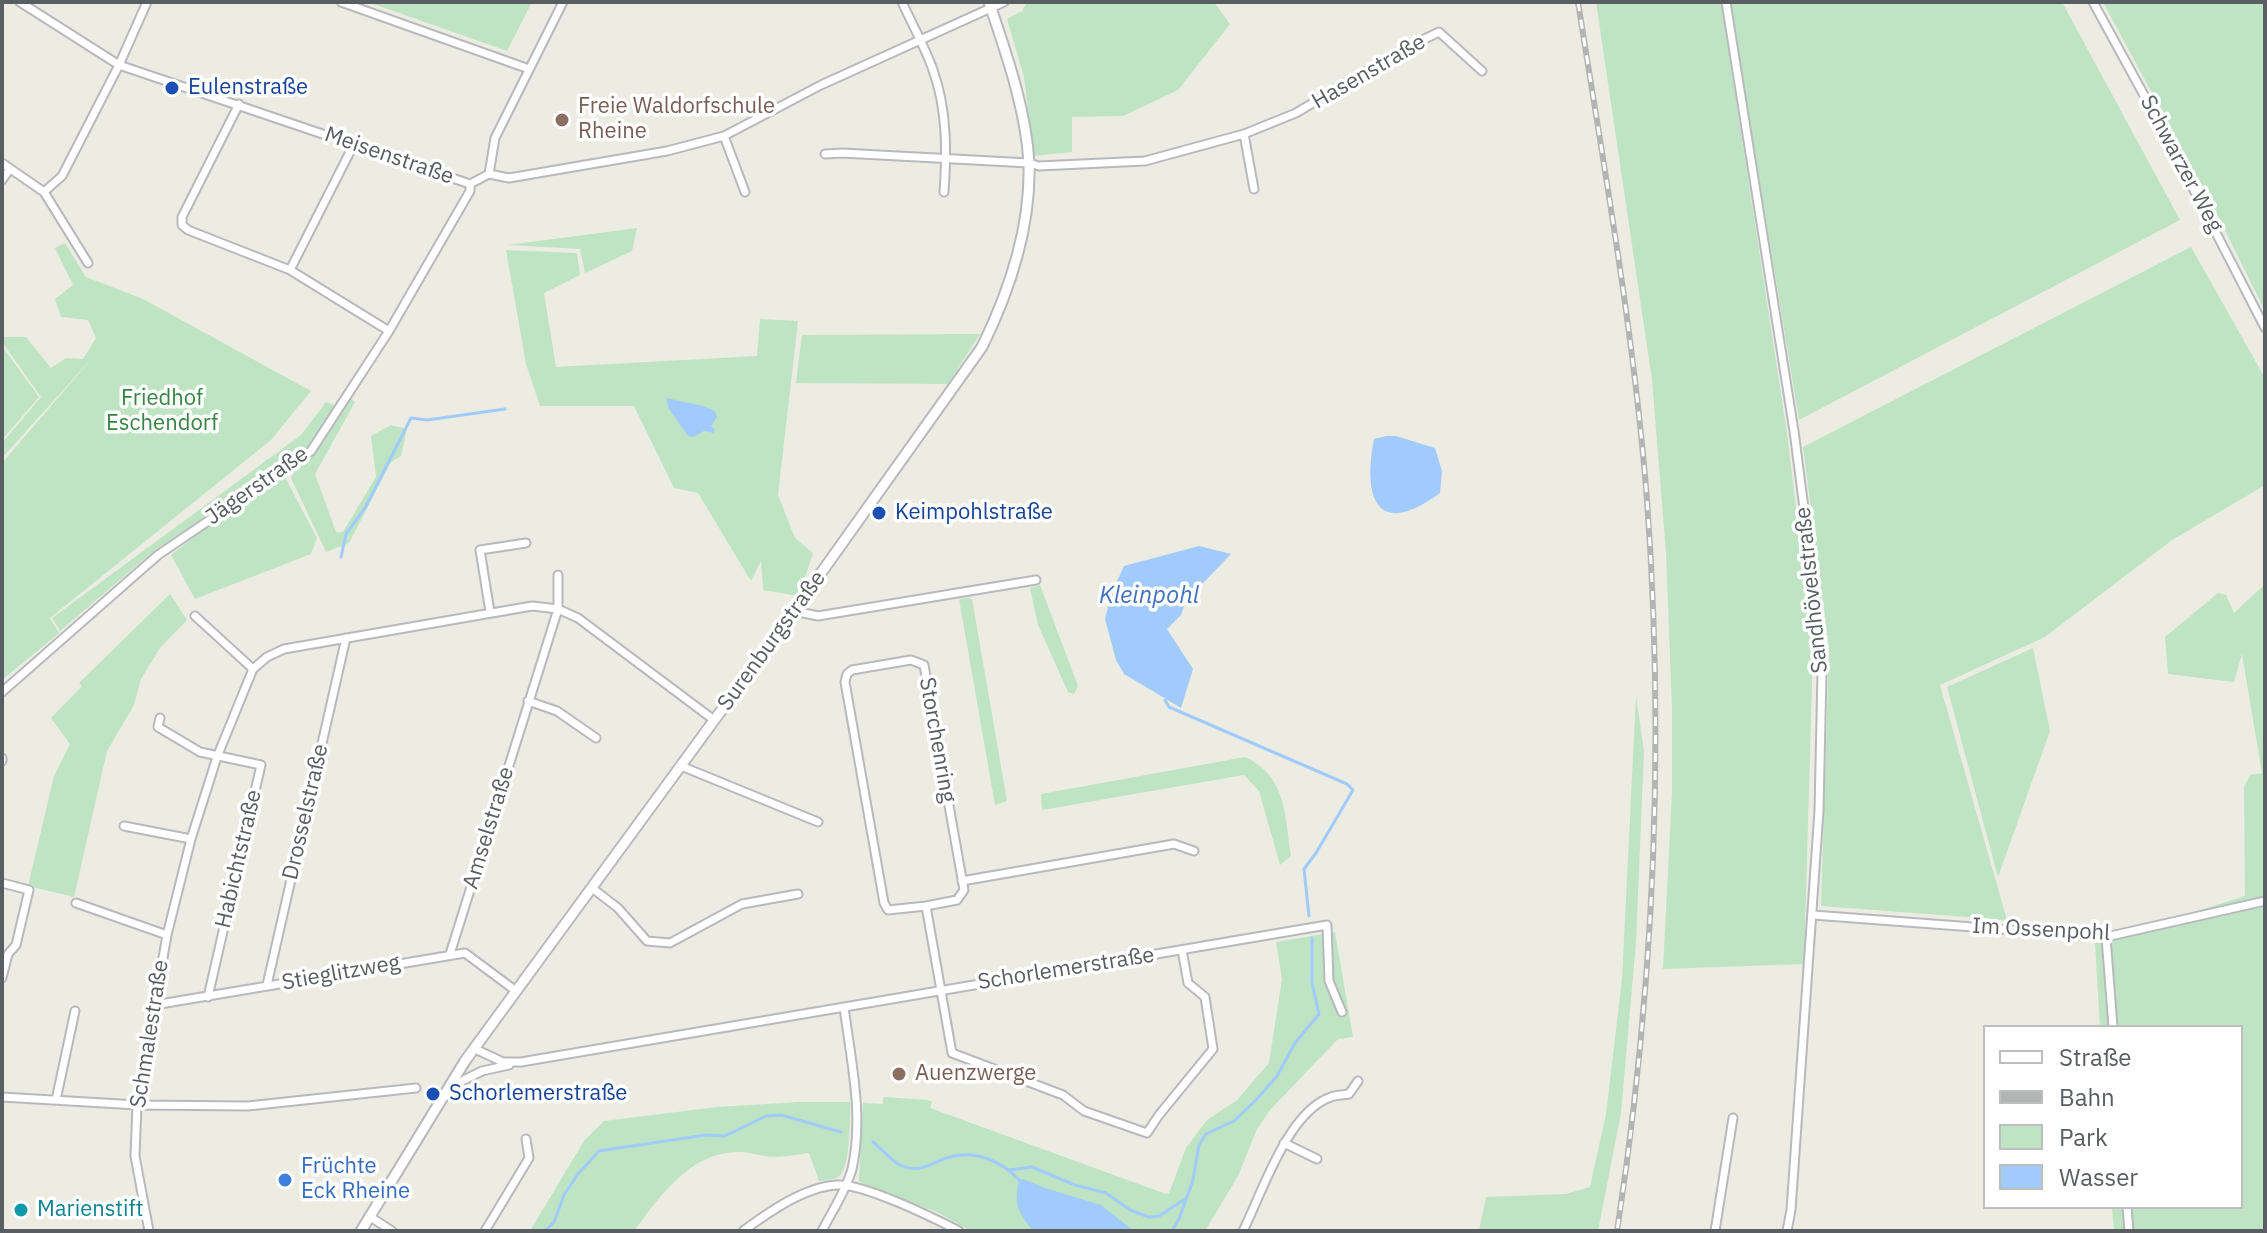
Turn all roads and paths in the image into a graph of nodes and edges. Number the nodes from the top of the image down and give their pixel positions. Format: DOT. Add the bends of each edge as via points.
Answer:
graph roads {
  1 [pos="147,2"];
  2 [pos="341,2"];
  3 [pos="563,2"];
  4 [pos="902,2"];
  5 [pos="1004,2"];
  6 [pos="1726,2"];
  7 [pos="2093,2"];
  8 [pos="25,3"];
  9 [pos="989,4"];
  10 [pos="919,39"];
  11 [pos="119,65"];
  12 [pos="529,69"];
  13 [pos="1482,71"];
  14 [pos="239,104"];
  15 [pos="1244,134"];
  16 [pos="724,136"];
  17 [pos="354,144"];
  18 [pos="825,154"];
  19 [pos="946,158"];
  20 [pos="2,163"];
  21 [pos="1029,163"];
  22 [pos="10,169"];
  23 [pos="489,174"];
  24 [pos="2,180"];
  25 [pos="470,184"];
  26 [pos="1254,189"];
  27 [pos="44,192"];
  28 [pos="745,192"];
  29 [pos="944,192"];
  30 [pos="88,263"];
  31 [pos="290,270"];
  32 [pos="2265,328"];
  33 [pos="389,331"];
  34 [pos="526,543"];
  35 [pos="558,575"];
  36 [pos="1036,580"];
  37 [pos="558,609"];
  38 [pos="794,611"];
  39 [pos="490,612"];
  40 [pos="195,616"];
  41 [pos="346,638"];
  42 [pos="253,669"];
  43 [pos="2,692"];
  44 [pos="528,701"];
  45 [pos="160,718"];
  46 [pos="714,720"];
  47 [pos="596,738"];
  48 [pos="217,757"];
  49 [pos="681,766"];
  50 [pos="818,822"];
  51 [pos="124,826"];
  52 [pos="191,839"];
  53 [pos="1194,851"];
  54 [pos="962,881"];
  55 [pos="2,883"];
  56 [pos="592,888"];
  57 [pos="798,894"];
  58 [pos="2265,901"];
  59 [pos="76,903"];
  60 [pos="926,906"];
  61 [pos="1813,915"];
  62 [pos="167,935"];
  63 [pos="2106,937"];
  64 [pos="1182,950"];
  65 [pos="450,954"];
  66 [pos="2,978"];
  67 [pos="267,985"];
  68 [pos="941,990"];
  69 [pos="516,991"];
  70 [pos="208,997"];
  71 [pos="154,1005"];
  72 [pos="844,1007"];
  73 [pos="75,1011"];
  74 [pos="1342,1012"];
  75 [pos="2113,1025"];
  76 [pos="475,1049"];
  77 [pos="521,1062"];
  78 [pos="1358,1081"];
  79 [pos="416,1088"];
  80 [pos="448,1088"];
  81 [pos="2,1097"];
  82 [pos="56,1100"];
  83 [pos="137,1105"];
  84 [pos="1733,1118"];
  85 [pos="526,1139"];
  86 [pos="1284,1143"];
  87 [pos="1317,1159"];
  88 [pos="846,1185"];
  89 [pos="2127,1209"];
  90 [pos="369,1216"];
  91 [pos="149,1231"];
  92 [pos="361,1231"];
  93 [pos="392,1231"];
  94 [pos="485,1231"];
  95 [pos="743,1231"];
  96 [pos="822,1231"];
  97 [pos="959,1231"];
  98 [pos="1243,1231"];
  99 [pos="1715,1231"];
  100 [pos="1787,1231"];
  101 [pos="2129,1231"];
  1 -- 11 [label="street"];
  2 -- 12 [label="street"];
  3 -- 12 [label="street"];
  4 -- 10 [label="street"];
  5 -- 9 [label="street, Meisenstraße"];
  6 -- 61 [label="street, Sandhövelstraße" via="1820,632"];
  7 -- 32 [label="street, Schwarzer Weg"];
  8 -- 11 [label="street, Meisenstraße"];
  9 -- 10 [label="street, Meisenstraße"];
  9 -- 21 [label="street, Surenburgstraße" via="1015,85"];
  10 -- 16 [label="street, Meisenstraße"];
  10 -- 19 [label="street" via="944,113"];
  11 -- 14 [label="street, Meisenstraße"];
  11 -- 27 [label="street" via="62,176"];
  12 -- 23 [label="street" via="495,138"];
  13 -- 15 [label="street, Hasenstraße" via="1439,32 1296,113"];
  14 -- 17 [label="street, Meisenstraße"];
  14 -- 31 [label="street" via="182,225"];
  15 -- 21 [label="street, Hasenstraße" via="1145,161"];
  15 -- 26 [label="street"];
  16 -- 23 [label="street, Meisenstraße" via="509,178"];
  16 -- 28 [label="street"];
  17 -- 25 [label="street, Meisenstraße"];
  17 -- 31 [label="street"];
  18 -- 19 [label="street, Hasenstraße"];
  19 -- 21 [label="street, Hasenstraße"];
  19 -- 29 [label="street"];
  20 -- 22 [label="street"];
  21 -- 38 [label="street, Surenburgstraße" via="1016,263 982,347"];
  22 -- 24 [label="street"];
  22 -- 27 [label="street"];
  23 -- 25 [label="street, Meisenstraße"];
  25 -- 33 [label="street, Jägerstraße"];
  27 -- 30 [label="street"];
  31 -- 33 [label="street"];
  33 -- 43 [label="street, Jägerstraße" via="311,451 158,555"];
  34 -- 39 [label="street" via="480,550"];
  35 -- 37 [label="street, Amselstraße"];
  36 -- 38 [label="street" via="818,616"];
  37 -- 39 [label="street" via="532,606"];
  37 -- 44 [label="street, Amselstraße"];
  37 -- 46 [label="street" via="578,618"];
  38 -- 46 [label="street, Surenburgstraße"];
  39 -- 41 [label="street"];
  40 -- 42 [label="street"];
  41 -- 42 [label="street" via="284,649"];
  41 -- 67 [label="street, Drosselstraße"];
  42 -- 48 [label="street, Schmalestraße"];
  44 -- 47 [label="street" via="557,711"];
  44 -- 65 [label="street, Amselstraße"];
  45 -- 48 [label="street" via="158,727"];
  46 -- 49 [label="street, Surenburgstraße"];
  48 -- 52 [label="street, Schmalestraße"];
  48 -- 70 [label="street, Habichtstraße" via="261,765"];
  49 -- 50 [label="street"];
  49 -- 56 [label="street, Surenburgstraße"];
  51 -- 52 [label="street"];
  52 -- 62 [label="street, Schmalestraße"];
  53 -- 54 [label="street" via="1174,844"];
  54 -- 60 [label="street, Storchenring" via="964,890 957,900"];
  54 -- 60 [label="street, Storchenring" via="924,665 911,660 852,670 845,682 884,903 894,911"];
  55 -- 66 [label="street" via="29,890"];
  56 -- 57 [label="street" via="647,941 670,943 742,904"];
  56 -- 69 [label="street, Surenburgstraße"];
  58 -- 63 [label="street, Im Ossenpohl"];
  59 -- 62 [label="street"];
  60 -- 68 [label="street"];
  61 -- 63 [label="street, Im Ossenpohl"];
  61 -- 100 [label="street, Sandhövelstraße"];
  62 -- 71 [label="street, Schmalestraße"];
  63 -- 75 [label="street"];
  64 -- 68 [label="street, Schorlemerstraße"];
  64 -- 68 [label="street" via="1188,983 1205,997 1213,1049 1147,1133 952,1053"];
  64 -- 74 [label="street, Schorlemerstraße" via="1327,925 1326,968"];
  65 -- 67 [label="street, Stieglitzweg"];
  65 -- 69 [label="street" via="465,953"];
  67 -- 70 [label="street, Stieglitzweg"];
  68 -- 72 [label="street, Schorlemerstraße"];
  69 -- 76 [label="street, Surenburgstraße"];
  70 -- 71 [label="street, Stieglitzweg"];
  71 -- 83 [label="street, Schmalestraße"];
  72 -- 77 [label="street, Schorlemerstraße"];
  72 -- 88 [label="street" via="857,1109"];
  73 -- 82 [label="street"];
  76 -- 77 [label="street, Schorlemerstraße" via="503,1062"];
  76 -- 80 [label="street, Surenburgstraße"];
  77 -- 80 [label="street, Schorlemerstraße" via="482,1071"];
  78 -- 86 [label="street" via="1349,1094 1328,1097 1304,1116"];
  79 -- 83 [label="street" via="248,1106"];
  80 -- 90 [label="street, Surenburgstraße"];
  81 -- 82 [label="street"];
  82 -- 83 [label="street"];
  83 -- 91 [label="street, Schmalestraße" via="135,1156"];
  84 -- 99 [label="street"];
  85 -- 94 [label="street" via="529,1158"];
  86 -- 87 [label="street"];
  86 -- 98 [label="street"];
  88 -- 95 [label="street" via="819,1188"];
  88 -- 96 [label="street"];
  88 -- 97 [label="street"];
  89 -- 101 [label="street"];
  90 -- 92 [label="street, Surenburgstraße"];
  90 -- 93 [label="street"];
}
